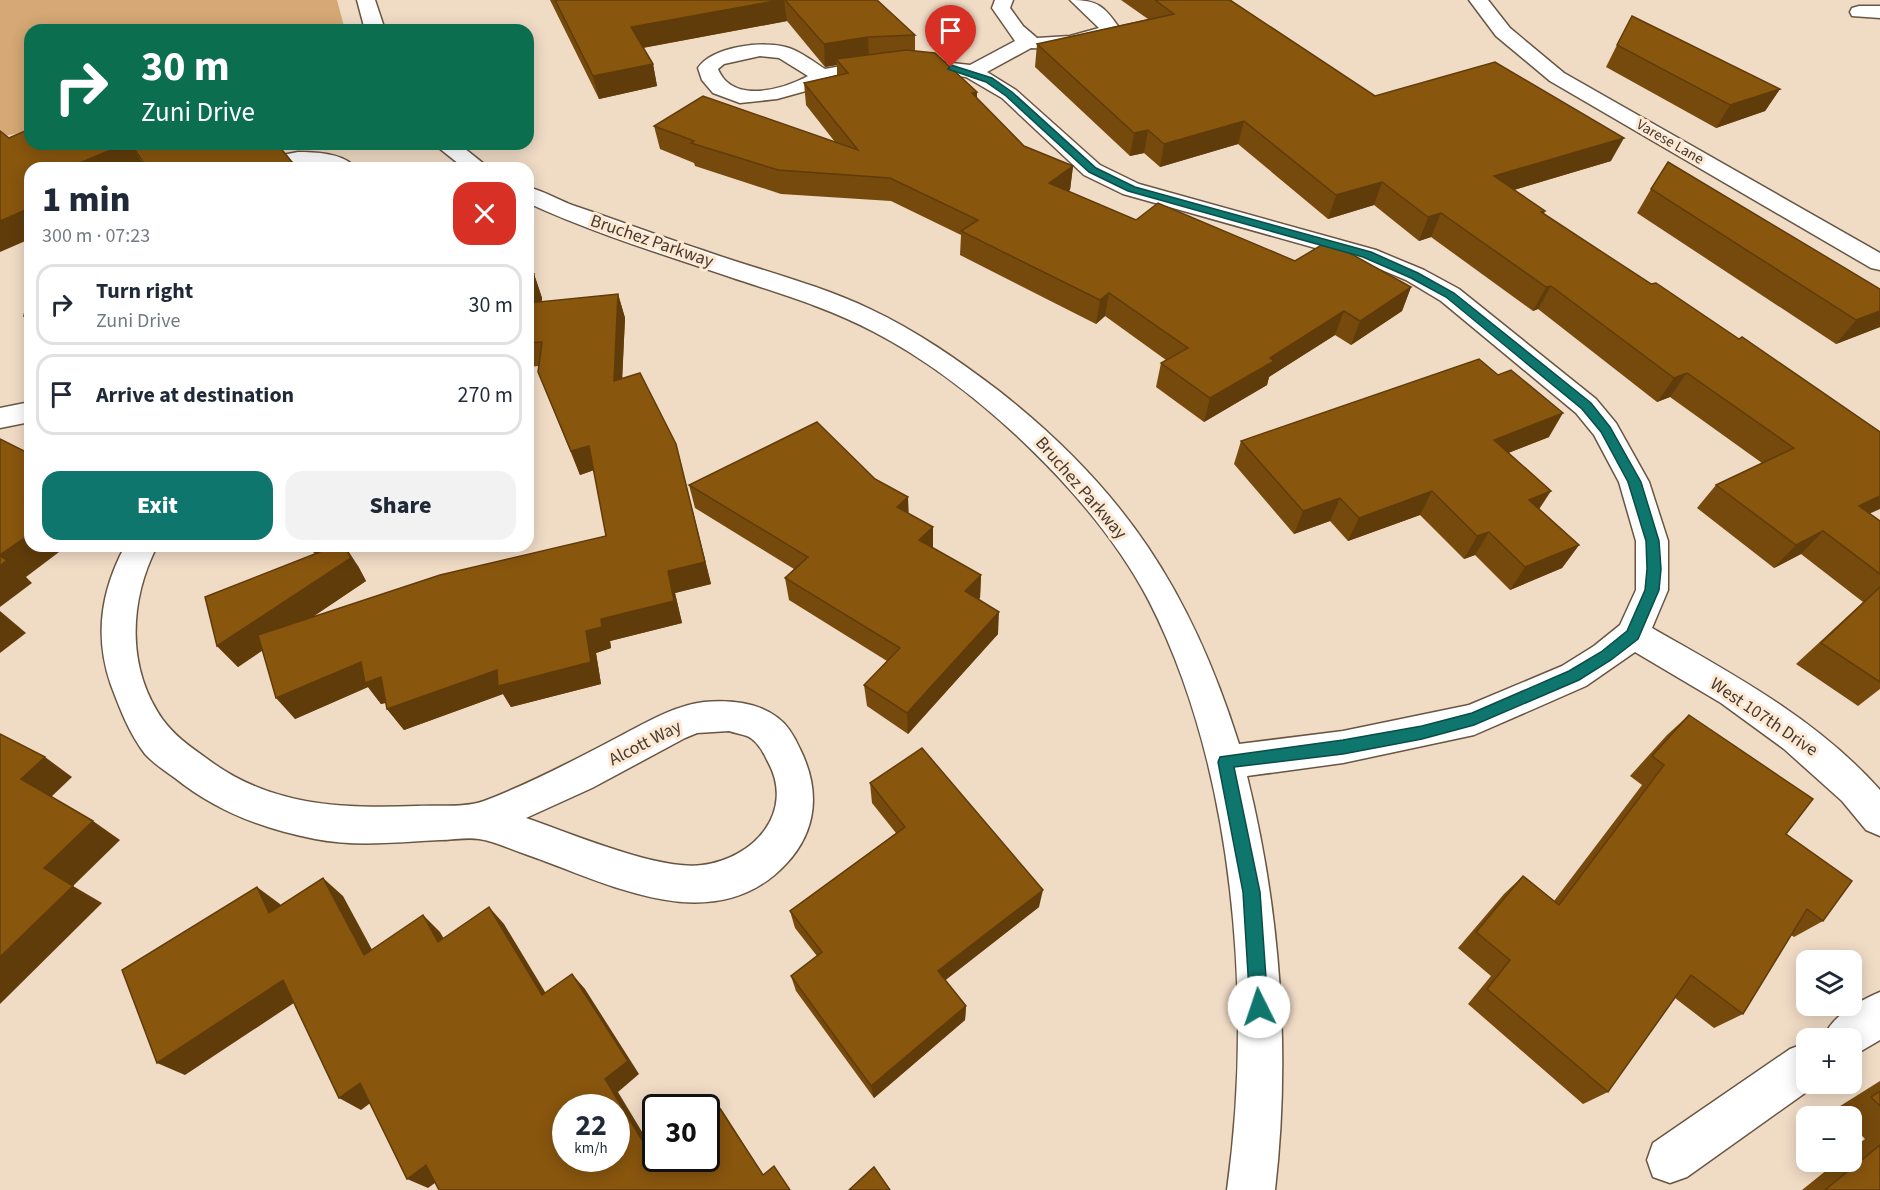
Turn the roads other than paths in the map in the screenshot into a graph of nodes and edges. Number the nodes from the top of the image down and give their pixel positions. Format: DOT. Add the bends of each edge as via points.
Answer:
graph roads {
  1 [pos="366,0"];
  2 [pos="1004,0"];
  3 [pos="1079,0"];
  4 [pos="1478,0"];
  5 [pos="1859,12"];
  6 [pos="1880,12"];
  7 [pos="373,24"];
  8 [pos="1029,41"];
  9 [pos="973,72"];
  10 [pos="822,76"];
  11 [pos="452,150"];
  12 [pos="279,162"];
  13 [pos="332,162"];
  14 [pos="465,162"];
  15 [pos="534,197"];
  16 [pos="1880,263"];
  17 [pos="24,413"];
  18 [pos="0,418"];
  19 [pos="138,552"];
  20 [pos="1633,634"];
  21 [pos="1226,762"];
  22 [pos="1880,817"];
  23 [pos="480,821"];
  24 [pos="1880,1014"];
  25 [pos="1860,1028"];
  26 [pos="1796,1072"];
  27 [pos="1670,1160"];
  28 [pos="1251,1190"];
  1 -- 7 [label="street"];
  2 -- 8 [label="street" via="1001,8"];
  3 -- 8 [label="street" via="1109,24 1107,33 1065,43"];
  4 -- 16 [label="street, Varese Lane" via="1503,32 1557,77"];
  5 -- 6 [label="street"];
  8 -- 9 [label="street"];
  9 -- 10 [label="street" via="907,64"];
  9 -- 20 [label="street" via="1009,94 1092,170 1131,189 1367,255 1414,275 1450,295 1587,406 1606,430 1634,482 1652,541 1652,590"];
  10 -- 10 [label="street" via="814,83 744,98 718,86 708,68 717,59 770,50 784,53"];
  11 -- 14 [label="street"];
  12 -- 13 [label="street" via="324,158"];
  15 -- 21 [label="street, Bruchez Parkway" via="806,292 875,321 939,360 1028,428 1097,501 1134,549 1169,610 1196,671"];
  17 -- 18 [label="street"];
  19 -- 23 [label="street, Alcott Way" via="117,616 117,639 122,666 142,720 160,746 216,788 247,803 317,822 362,826"];
  20 -- 21 [label="street" via="1574,676 1474,719 1343,747"];
  20 -- 22 [label="street, West 107th Drive" via="1787,730 1831,764"];
  21 -- 28 [label="street, Bruchez Parkway" via="1251,892 1259,1007 1260,1089"];
  23 -- 23 [label="street, Alcott Way" via="634,873 700,885 740,874 769,856 784,840 798,798 791,766 766,730 729,716 697,718"];
  24 -- 25 [label="street"];
  26 -- 27 [label="street"];
}
